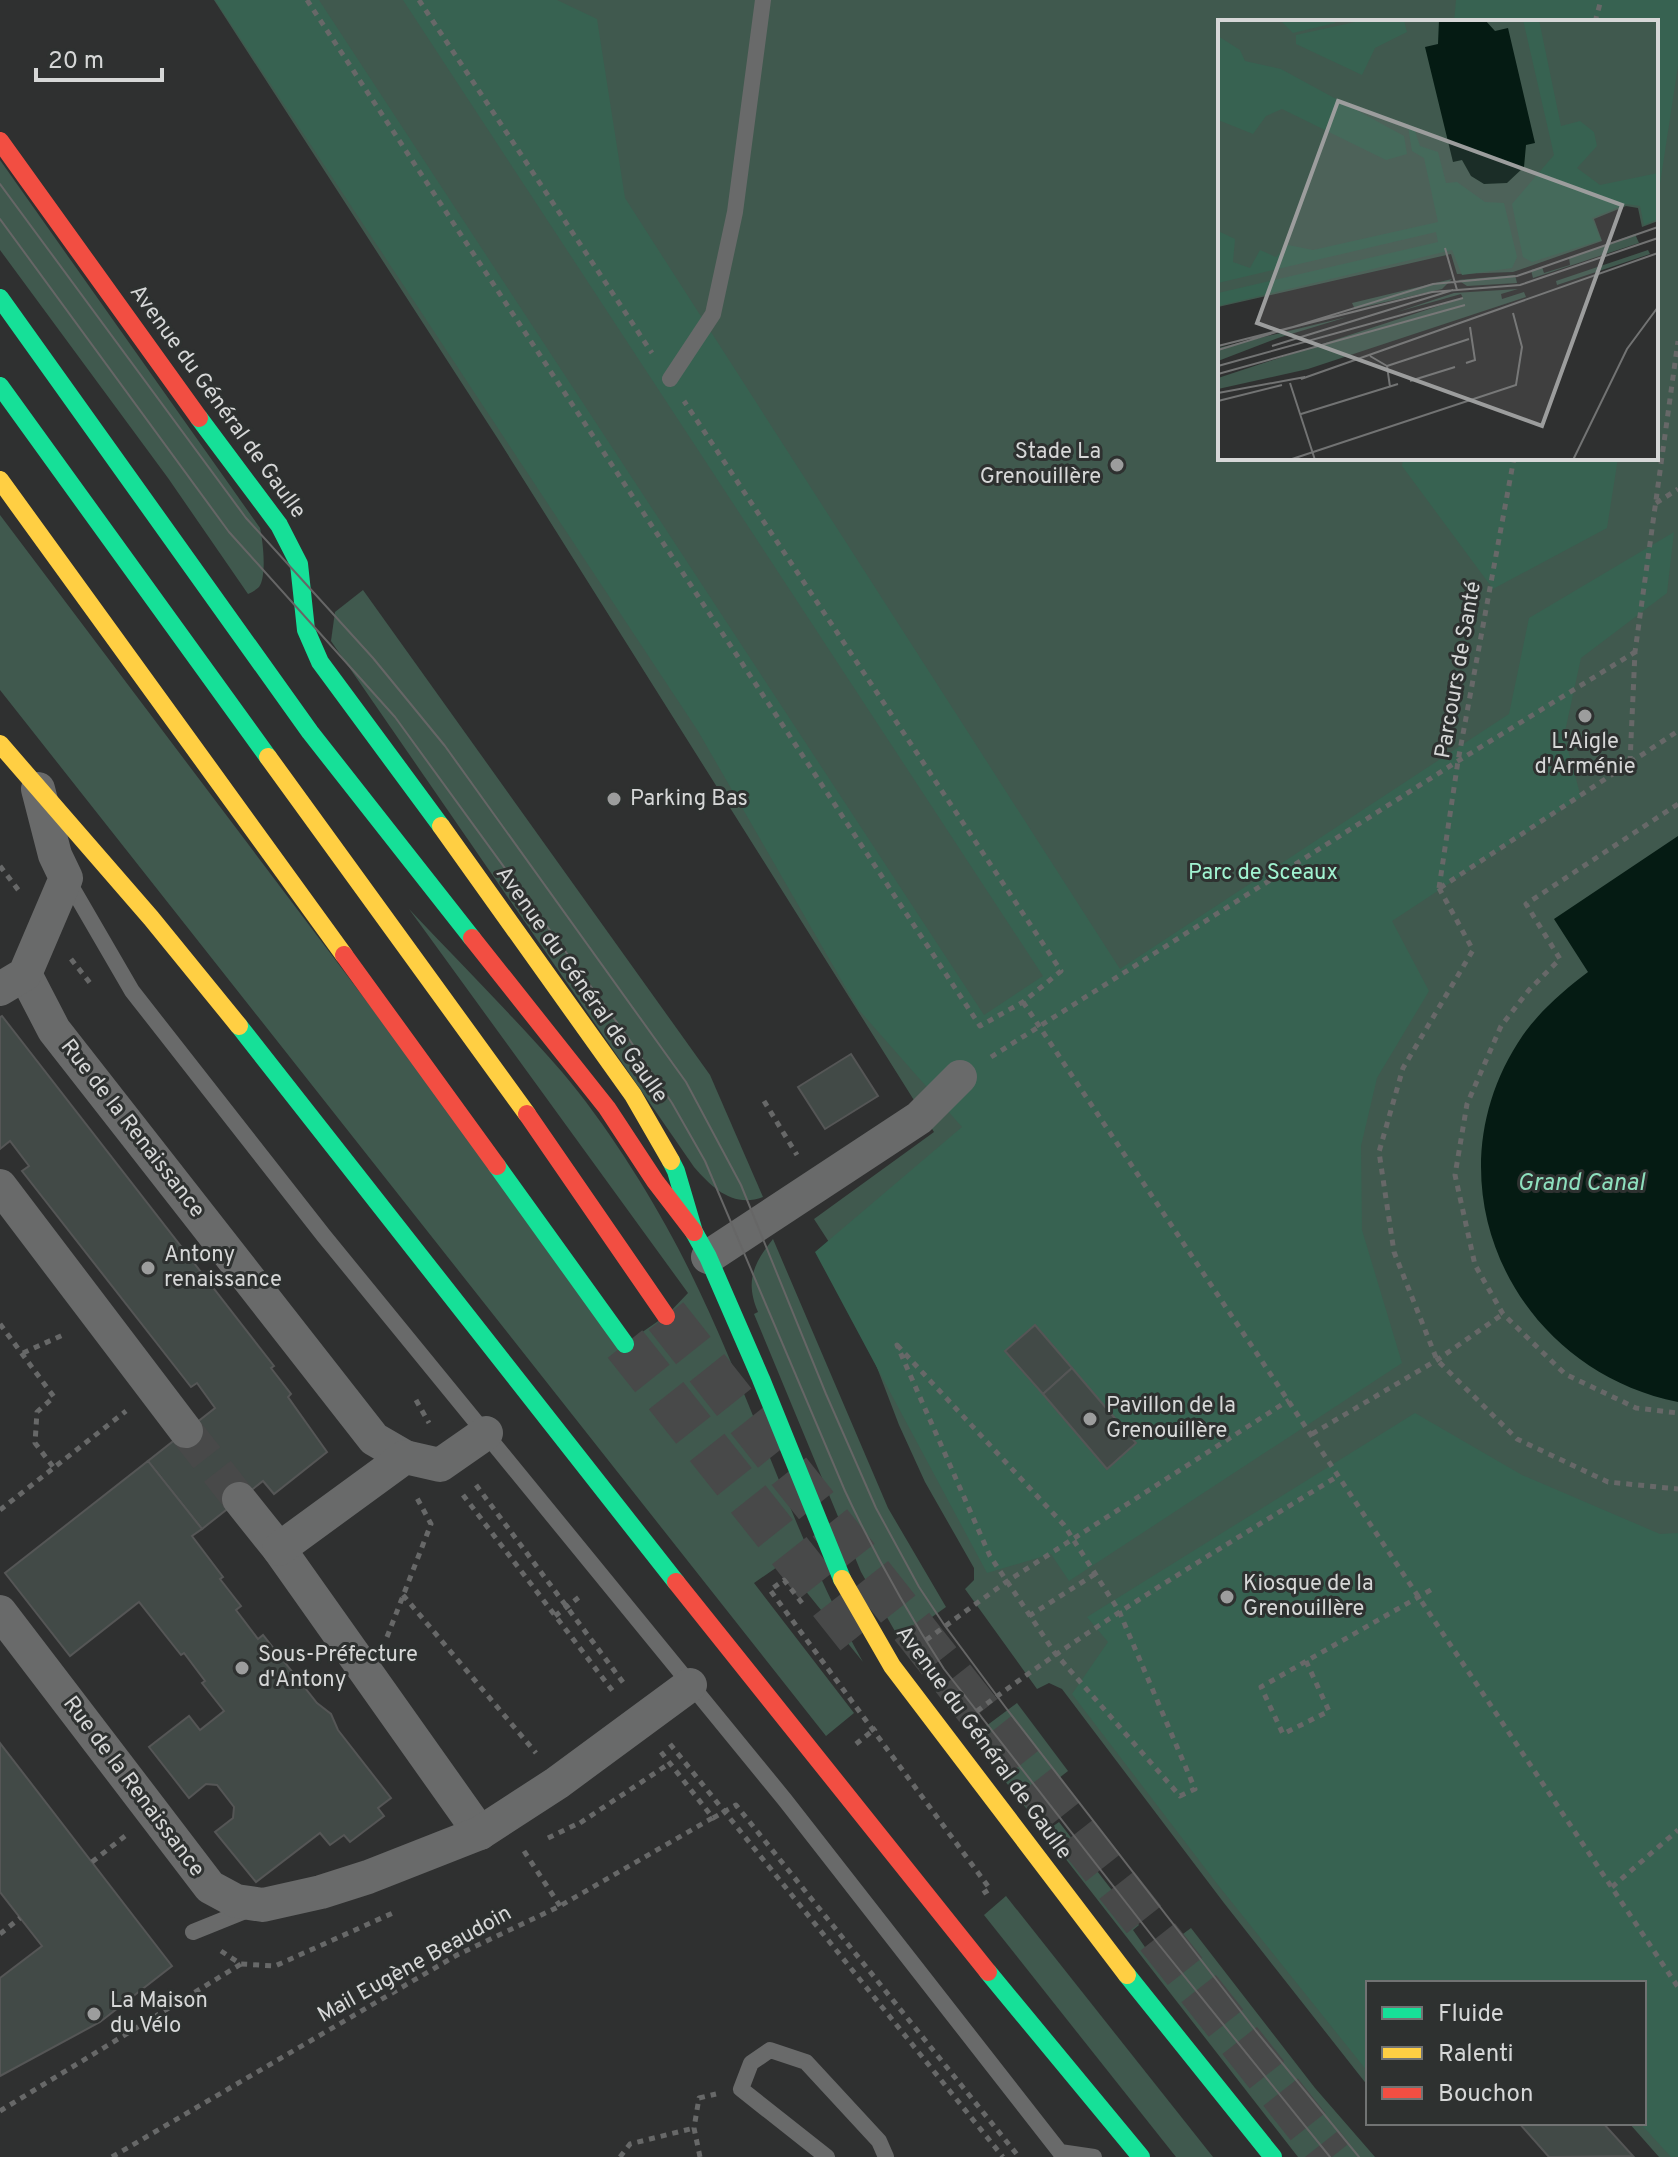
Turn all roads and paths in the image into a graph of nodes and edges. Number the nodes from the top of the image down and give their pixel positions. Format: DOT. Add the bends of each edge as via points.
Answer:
graph roads {
  1 [pos="307,0"];
  2 [pos="419,0"];
  3 [pos="763,0"];
  4 [pos="1601,0"];
  5 [pos="1596,20"];
  6 [pos="0,141"];
  7 [pos="0,298"];
  8 [pos="1678,341"];
  9 [pos="670,379"];
  10 [pos="0,386"];
  11 [pos="1514,460"];
  12 [pos="0,480"];
  13 [pos="1678,489"];
  14 [pos="1655,503"];
  15 [pos="1635,652"];
  16 [pos="1678,731"];
  17 [pos="0,744"];
  18 [pos="1458,761"];
  19 [pos="1630,762"];
  20 [pos="37,785"];
  21 [pos="1678,804"];
  22 [pos="66,878"];
  23 [pos="1439,888"];
  24 [pos="12,982"];
  25 [pos="1023,1002"];
  26 [pos="1040,1026"];
  27 [pos="960,1077"];
  28 [pos="764,1101"];
  29 [pos="0,1186"];
  30 [pos="817,1186"];
  31 [pos="701,1244"];
  32 [pos="1503,1314"];
  33 [pos="666,1316"];
  34 [pos="0,1324"];
  35 [pos="625,1344"];
  36 [pos="1437,1360"];
  37 [pos="154,1387"];
  38 [pos="1289,1400"];
  39 [pos="1678,1413"];
  40 [pos="186,1431"];
  41 [pos="486,1433"];
  42 [pos="1312,1434"];
  43 [pos="402,1460"];
  44 [pos="54,1468"];
  45 [pos="454,1470"];
  46 [pos="1338,1476"];
  47 [pos="1678,1489"];
  48 [pos="239,1499"];
  49 [pos="0,1510"];
  50 [pos="1074,1540"];
  51 [pos="279,1549"];
  52 [pos="1095,1574"];
  53 [pos="1006,1582"];
  54 [pos="1436,1587"];
  55 [pos="403,1595"];
  56 [pos="1119,1611"];
  57 [pos="0,1612"];
  58 [pos="811,1615"];
  59 [pos="1029,1616"];
  60 [pos="919,1645"];
  61 [pos="1055,1653"];
  62 [pos="1306,1661"];
  63 [pos="371,1677"];
  64 [pos="690,1685"];
  65 [pos="643,1720"];
  66 [pos="965,1720"];
  67 [pos="875,1729"];
  68 [pos="533,1749"];
  69 [pos="736,1805"];
  70 [pos="724,1811"];
  71 [pos="713,1818"];
  72 [pos="1678,1830"];
  73 [pos="480,1833"];
  74 [pos="524,1851"];
  75 [pos="1612,1887"];
  76 [pos="263,1905"];
  77 [pos="560,1906"];
  78 [pos="20,1918"];
  79 [pos="193,1932"];
  80 [pos="0,1934"];
  81 [pos="241,1964"];
  82 [pos="1678,1987"];
  83 [pos="741,2089"];
  84 [pos="0,2111"];
  85 [pos="694,2128"];
  86 [pos="112,2157"];
  87 [pos="620,2157"];
  88 [pos="700,2157"];
  89 [pos="827,2157"];
  90 [pos="886,2157"];
  91 [pos="1003,2157"];
  92 [pos="1019,2157"];
  93 [pos="1094,2157"];
  94 [pos="1141,2157"];
  95 [pos="1273,2157"];
  1 -- 25 [label="path" via="980,1026"];
  2 -- 9 [label="path"];
  3 -- 9 [label="lane" via="735,212 713,314"];
  4 -- 5 [label="path"];
  6 -- 31 [label="main road, Avenue du Général de Gaulle" via="279,525 299,564 306,630 320,662 633,1095 676,1171"];
  7 -- 31 [label="main road" via="310,732 607,1108"];
  8 -- 14 [label="path"];
  9 -- 25 [label="path" via="1061,971"];
  10 -- 33 [label="main road" via="490,1060"];
  11 -- 18 [label="path, Parcours de Santé"];
  12 -- 35 [label="main road"];
  13 -- 14 [label="path"];
  14 -- 15 [label="path"];
  15 -- 18 [label="path"];
  15 -- 19 [label="path"];
  16 -- 19 [label="path"];
  17 -- 20 [label="main road"];
  18 -- 23 [label="path, Parcours de Santé"];
  18 -- 26 [label="path"];
  19 -- 23 [label="path"];
  20 -- 22 [label="street"];
  20 -- 94 [label="main road" via="206,983 823,1770"];
  21 -- 32 [label="path" via="1526,904 1560,959 1501,1026 1467,1104 1455,1175 1475,1265"];
  22 -- 24 [label="street, Rue de la Renaissance"];
  22 -- 41 [label="lane" via="132,991"];
  23 -- 36 [label="path" via="1473,950 1403,1068 1379,1152 1394,1252"];
  24 -- 43 [label="street, Rue de la Renaissance" via="374,1439"];
  25 -- 26 [label="path"];
  26 -- 27 [label="path"];
  26 -- 38 [label="path"];
  27 -- 30 [label="street" via="919,1118"];
  28 -- 30 [label="path"];
  29 -- 37 [label="street"];
  30 -- 31 [label="street"];
  31 -- 95 [label="main road, Avenue du Général de Gaulle" via="835,1567 892,1666 1104,1947"];
  32 -- 36 [label="path"];
  32 -- 39 [label="path" via="1565,1374 1636,1408"];
  34 -- 44 [label="path" via="54,1397 37,1412 35,1443"];
  36 -- 42 [label="path"];
  36 -- 47 [label="path" via="1517,1439 1608,1482"];
  37 -- 40 [label="street"];
  37 -- 44 [label="path"];
  38 -- 42 [label="path"];
  38 -- 50 [label="path"];
  41 -- 45 [label="street"];
  41 -- 64 [label="lane"];
  42 -- 46 [label="path"];
  43 -- 45 [label="street, Rue de la Renaissance"];
  43 -- 51 [label="street"];
  43 -- 55 [label="path" via="431,1524"];
  44 -- 49 [label="path"];
  45 -- 65 [label="path"];
  45 -- 65 [label="path"];
  46 -- 56 [label="path"];
  46 -- 75 [label="path"];
  48 -- 51 [label="street"];
  50 -- 52 [label="path"];
  50 -- 53 [label="path"];
  50 -- 53 [label="path" via="897,1345"];
  51 -- 63 [label="street"];
  52 -- 56 [label="path"];
  52 -- 59 [label="path"];
  53 -- 59 [label="path"];
  53 -- 60 [label="path"];
  54 -- 62 [label="path"];
  55 -- 63 [label="path"];
  55 -- 68 [label="path"];
  56 -- 61 [label="path"];
  56 -- 61 [label="path" via="1195,1789 1180,1796"];
  57 -- 76 [label="street, Rue de la Renaissance" via="210,1887 236,1901"];
  58 -- 67 [label="path" via="784,1580 770,1590"];
  59 -- 61 [label="path"];
  61 -- 66 [label="path"];
  62 -- 62 [label="path" via="1261,1687 1283,1734 1329,1711"];
  63 -- 73 [label="street"];
  64 -- 65 [label="street, Rue de la Renaissance"];
  64 -- 93 [label="lane" via="1060,2152"];
  65 -- 70 [label="path"];
  65 -- 71 [label="path"];
  65 -- 73 [label="street, Rue de la Renaissance"];
  69 -- 70 [label="path, Mail Eugène Beaudoin"];
  69 -- 71 [label="path"];
  69 -- 92 [label="path"];
  70 -- 71 [label="path, Mail Eugène Beaudoin"];
  70 -- 91 [label="path"];
  71 -- 77 [label="path, Mail Eugène Beaudoin"];
  72 -- 75 [label="path"];
  73 -- 76 [label="street, Rue de la Renaissance" via="368,1877"];
  74 -- 77 [label="path"];
  75 -- 82 [label="path"];
  76 -- 79 [label="lane"];
  77 -- 86 [label="path, Mail Eugène Beaudoin" via="457,1955"];
  78 -- 80 [label="path"];
  81 -- 84 [label="path"];
  83 -- 85 [label="path" via="699,2098"];
  83 -- 89 [label="lane"];
  83 -- 90 [label="lane" via="751,2063 770,2050 806,2062 879,2141"];
  85 -- 87 [label="path" via="630,2144"];
  85 -- 88 [label="path"];
}
